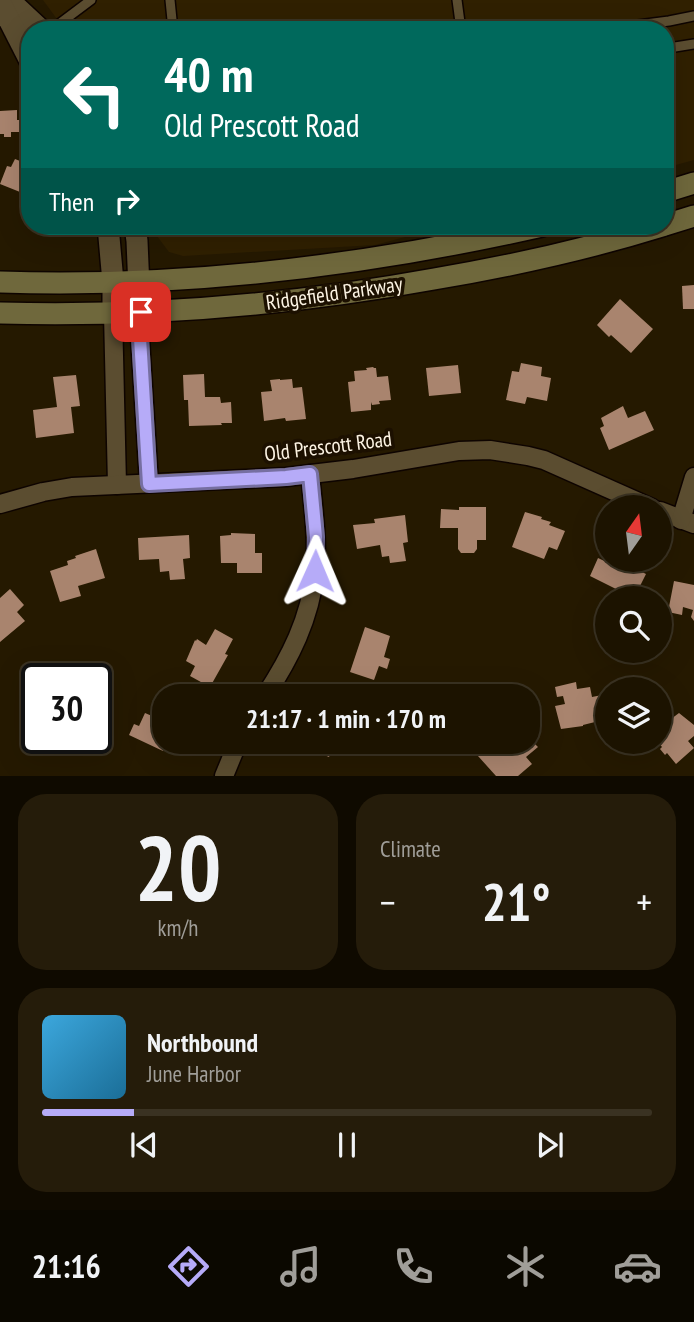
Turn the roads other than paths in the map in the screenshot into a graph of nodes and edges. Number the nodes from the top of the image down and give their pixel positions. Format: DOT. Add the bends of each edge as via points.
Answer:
graph roads {
  1 [pos="9,0"];
  2 [pos="91,0"];
  3 [pos="170,0"];
  4 [pos="457,0"];
  5 [pos="0,2"];
  6 [pos="694,16"];
  7 [pos="31,21"];
  8 [pos="63,21"];
  9 [pos="172,21"];
  10 [pos="460,21"];
  11 [pos="669,21"];
  12 [pos="21,43"];
  13 [pos="694,44"];
  14 [pos="675,47"];
  15 [pos="694,183"];
  16 [pos="674,189"];
  17 [pos="694,216"];
  18 [pos="674,222"];
  19 [pos="109,235"];
  20 [pos="136,235"];
  21 [pos="482,235"];
  22 [pos="627,235"];
  23 [pos="139,281"];
  24 [pos="0,282"];
  25 [pos="113,282"];
  26 [pos="141,312"];
  27 [pos="0,313"];
  28 [pos="113,313"];
  29 [pos="310,474"];
  30 [pos="694,477"];
  31 [pos="149,484"];
  32 [pos="117,485"];
  33 [pos="624,495"];
  34 [pos="0,504"];
  35 [pos="687,522"];
  36 [pos="273,684"];
  37 [pos="233,754"];
  38 [pos="224,776"];
  1 -- 7 [label="street"];
  2 -- 8 [label="lane"];
  3 -- 9 [label="lane"];
  4 -- 10 [label="lane"];
  5 -- 12 [label="street"];
  6 -- 11 [label="lane"];
  13 -- 14 [label="lane"];
  15 -- 16 [label="main road"];
  17 -- 18 [label="main road, Ridgefield Parkway"];
  19 -- 25 [label="street"];
  20 -- 23 [label="street"];
  21 -- 23 [label="main road, Ridgefield Parkway" via="410,253 280,270"];
  22 -- 26 [label="main road, Ridgefield Parkway" via="547,257 405,285 286,301"];
  23 -- 25 [label="main road, Ridgefield Parkway"];
  23 -- 26 [label="street"];
  24 -- 25 [label="main road, Ridgefield Parkway"];
  25 -- 28 [label="street"];
  26 -- 28 [label="main road, Ridgefield Parkway"];
  26 -- 31 [label="street"];
  27 -- 28 [label="main road, Ridgefield Parkway"];
  28 -- 32 [label="street"];
  29 -- 31 [label="street, Old Prescott Road"];
  29 -- 33 [label="street, Old Prescott Road" via="490,450 544,460"];
  29 -- 36 [label="street" via="316,537 309,607 299,637"];
  30 -- 35 [label="street"];
  31 -- 32 [label="street, Old Prescott Road"];
  32 -- 34 [label="street, Old Prescott Road" via="72,487"];
  37 -- 38 [label="street"];
}
